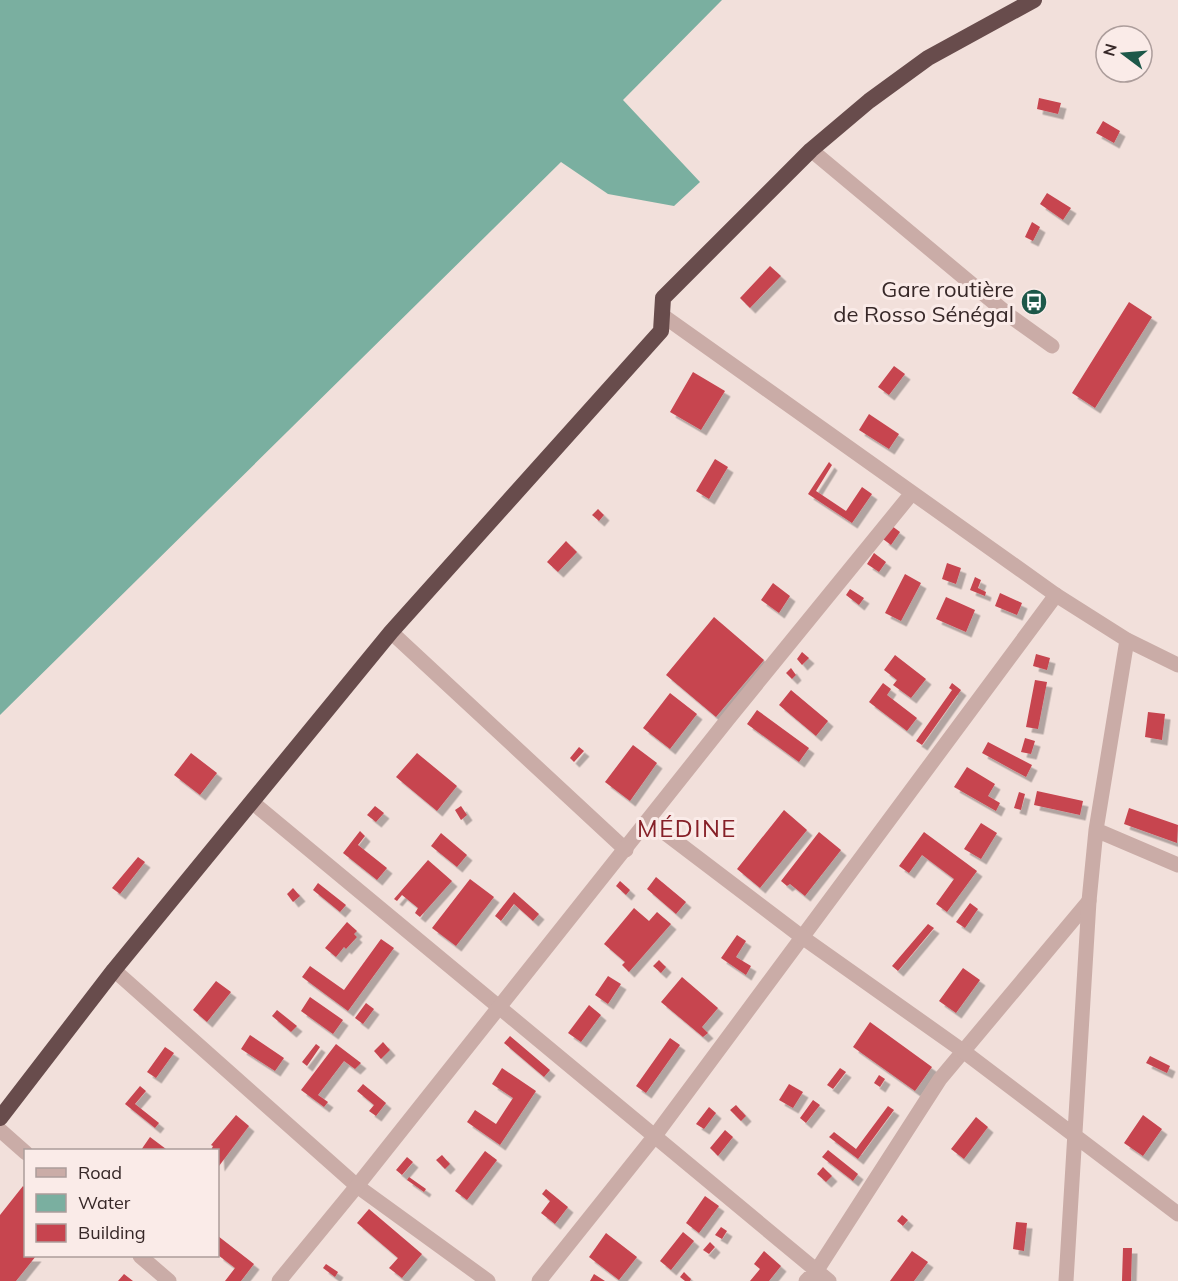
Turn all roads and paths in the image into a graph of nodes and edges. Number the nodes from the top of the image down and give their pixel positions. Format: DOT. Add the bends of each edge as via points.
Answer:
graph roads {
  1 [pos="1034,0"];
  2 [pos="811,150"];
  3 [pos="662,315"];
  4 [pos="1052,346"];
  5 [pos="912,493"];
  6 [pos="1056,595"];
  7 [pos="391,632"];
  8 [pos="1127,640"];
  9 [pos="1178,665"];
  10 [pos="252,802"];
  11 [pos="648,820"];
  12 [pos="1096,830"];
  13 [pos="626,850"];
  14 [pos="1178,865"];
  15 [pos="1089,901"];
  16 [pos="802,937"];
  17 [pos="114,970"];
  18 [pos="499,1006"];
  19 [pos="963,1051"];
  20 [pos="0,1118"];
  21 [pos="0,1130"];
  22 [pos="1075,1135"];
  23 [pos="654,1137"];
  24 [pos="24,1151"];
  25 [pos="357,1186"];
  26 [pos="1178,1214"];
  27 [pos="141,1257"];
  28 [pos="812,1276"];
  29 [pos="169,1281"];
  30 [pos="279,1281"];
  31 [pos="488,1281"];
  32 [pos="538,1281"];
  33 [pos="829,1281"];
  34 [pos="1066,1281"];
  1 -- 2 [label="highway" via="928,58"];
  2 -- 3 [label="highway" via="663,298"];
  2 -- 4 [label="street" via="1010,316"];
  3 -- 5 [label="street"];
  3 -- 7 [label="highway" via="661,332"];
  5 -- 6 [label="street"];
  5 -- 11 [label="street"];
  6 -- 8 [label="street"];
  6 -- 16 [label="street"];
  7 -- 10 [label="highway"];
  7 -- 13 [label="street"];
  8 -- 9 [label="street"];
  8 -- 12 [label="street"];
  10 -- 17 [label="highway"];
  10 -- 18 [label="street"];
  11 -- 13 [label="street"];
  11 -- 16 [label="street"];
  12 -- 14 [label="street"];
  12 -- 15 [label="street"];
  13 -- 18 [label="street"];
  15 -- 19 [label="street"];
  15 -- 22 [label="street"];
  16 -- 19 [label="street"];
  16 -- 23 [label="street"];
  17 -- 20 [label="highway"];
  17 -- 25 [label="street"];
  18 -- 23 [label="street"];
  18 -- 25 [label="street"];
  19 -- 22 [label="street"];
  19 -- 28 [label="street" via="940,1079"];
  21 -- 24 [label="street"];
  22 -- 26 [label="street"];
  22 -- 34 [label="street"];
  23 -- 28 [label="street"];
  23 -- 32 [label="street"];
  25 -- 30 [label="street"];
  25 -- 31 [label="street"];
  27 -- 29 [label="street"];
  28 -- 33 [label="street"];
}
